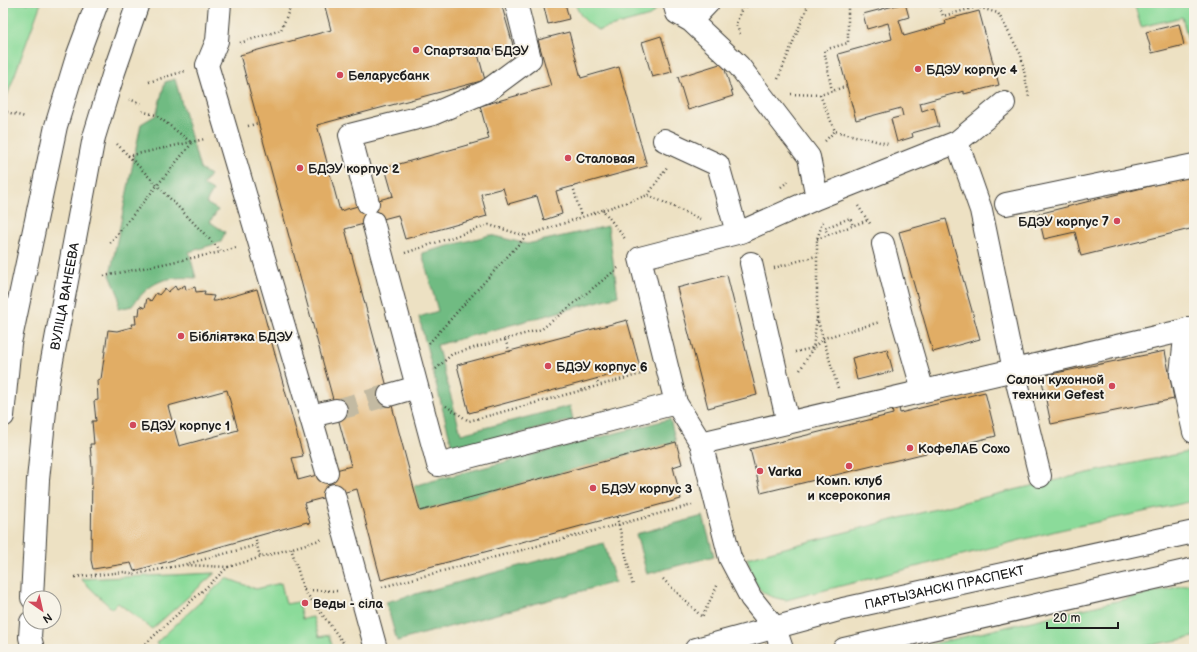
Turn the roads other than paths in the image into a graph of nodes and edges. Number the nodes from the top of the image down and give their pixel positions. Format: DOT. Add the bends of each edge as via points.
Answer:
graph roads {
  1 [pos="97,3"];
  2 [pos="138,3"];
  3 [pos="220,3"];
  4 [pos="516,3"];
  5 [pos="674,3"];
  6 [pos="708,3"];
  7 [pos="691,21"];
  8 [pos="1004,103"];
  9 [pos="957,142"];
  10 [pos="672,144"];
  11 [pos="1194,165"];
  12 [pos="832,193"];
  13 [pos="1006,204"];
  14 [pos="741,232"];
  15 [pos="883,244"];
  16 [pos="752,268"];
  17 [pos="1190,329"];
  18 [pos="1014,370"];
  19 [pos="417,387"];
  20 [pos="923,391"];
  21 [pos="389,395"];
  22 [pos="676,403"];
  23 [pos="336,410"];
  24 [pos="3,416"];
  25 [pos="311,416"];
  26 [pos="788,423"];
  27 [pos="1194,432"];
  28 [pos="701,444"];
  29 [pos="327,472"];
  30 [pos="1040,476"];
  31 [pos="334,495"];
  32 [pos="1194,532"];
  33 [pos="1194,568"];
  34 [pos="32,590"];
  35 [pos="775,628"];
  36 [pos="30,630"];
  37 [pos="33,649"];
  38 [pos="376,649"];
  39 [pos="696,649"];
  40 [pos="782,649"];
  41 [pos="844,649"];
  1 -- 24 [label="main road" via="56,126 10,342"];
  2 -- 34 [label="main road, ВУЛІЦА ВАНЕЕВА" via="94,137 48,382 38,480"];
  3 -- 25 [label="main road" via="217,41 207,65"];
  4 -- 19 [label="main road" via="530,59 487,91 433,114 350,135"];
  5 -- 7 [label="main road" via="677,14"];
  6 -- 7 [label="main road"];
  7 -- 12 [label="main road" via="739,66 809,157"];
  8 -- 9 [label="main road"];
  9 -- 12 [label="main road"];
  9 -- 18 [label="main road" via="981,210"];
  10 -- 14 [label="main road" via="718,165 734,222"];
  11 -- 13 [label="main road"];
  12 -- 14 [label="main road"];
  14 -- 22 [label="main road" via="640,258"];
  15 -- 20 [label="main road"];
  16 -- 26 [label="main road"];
  17 -- 18 [label="main road"];
  17 -- 27 [label="main road" via="1181,374"];
  18 -- 20 [label="main road"];
  18 -- 30 [label="main road"];
  19 -- 21 [label="main road"];
  19 -- 22 [label="main road" via="438,465"];
  20 -- 26 [label="main road"];
  22 -- 28 [label="main road"];
  23 -- 25 [label="main road"];
  25 -- 29 [label="main road"];
  26 -- 28 [label="main road"];
  28 -- 35 [label="main road" via="730,558 751,598"];
  31 -- 38 [label="main road"];
  32 -- 35 [label="main road, ПАРТЫЗАНСКІ ПРАСПЕКТ" via="843,610"];
  33 -- 41 [label="main road"];
  35 -- 39 [label="main road, ПАРТЫЗАНСКІ ПРАСПЕКТ"];
  35 -- 40 [label="main road"];
  36 -- 37 [label="main road"];
}
